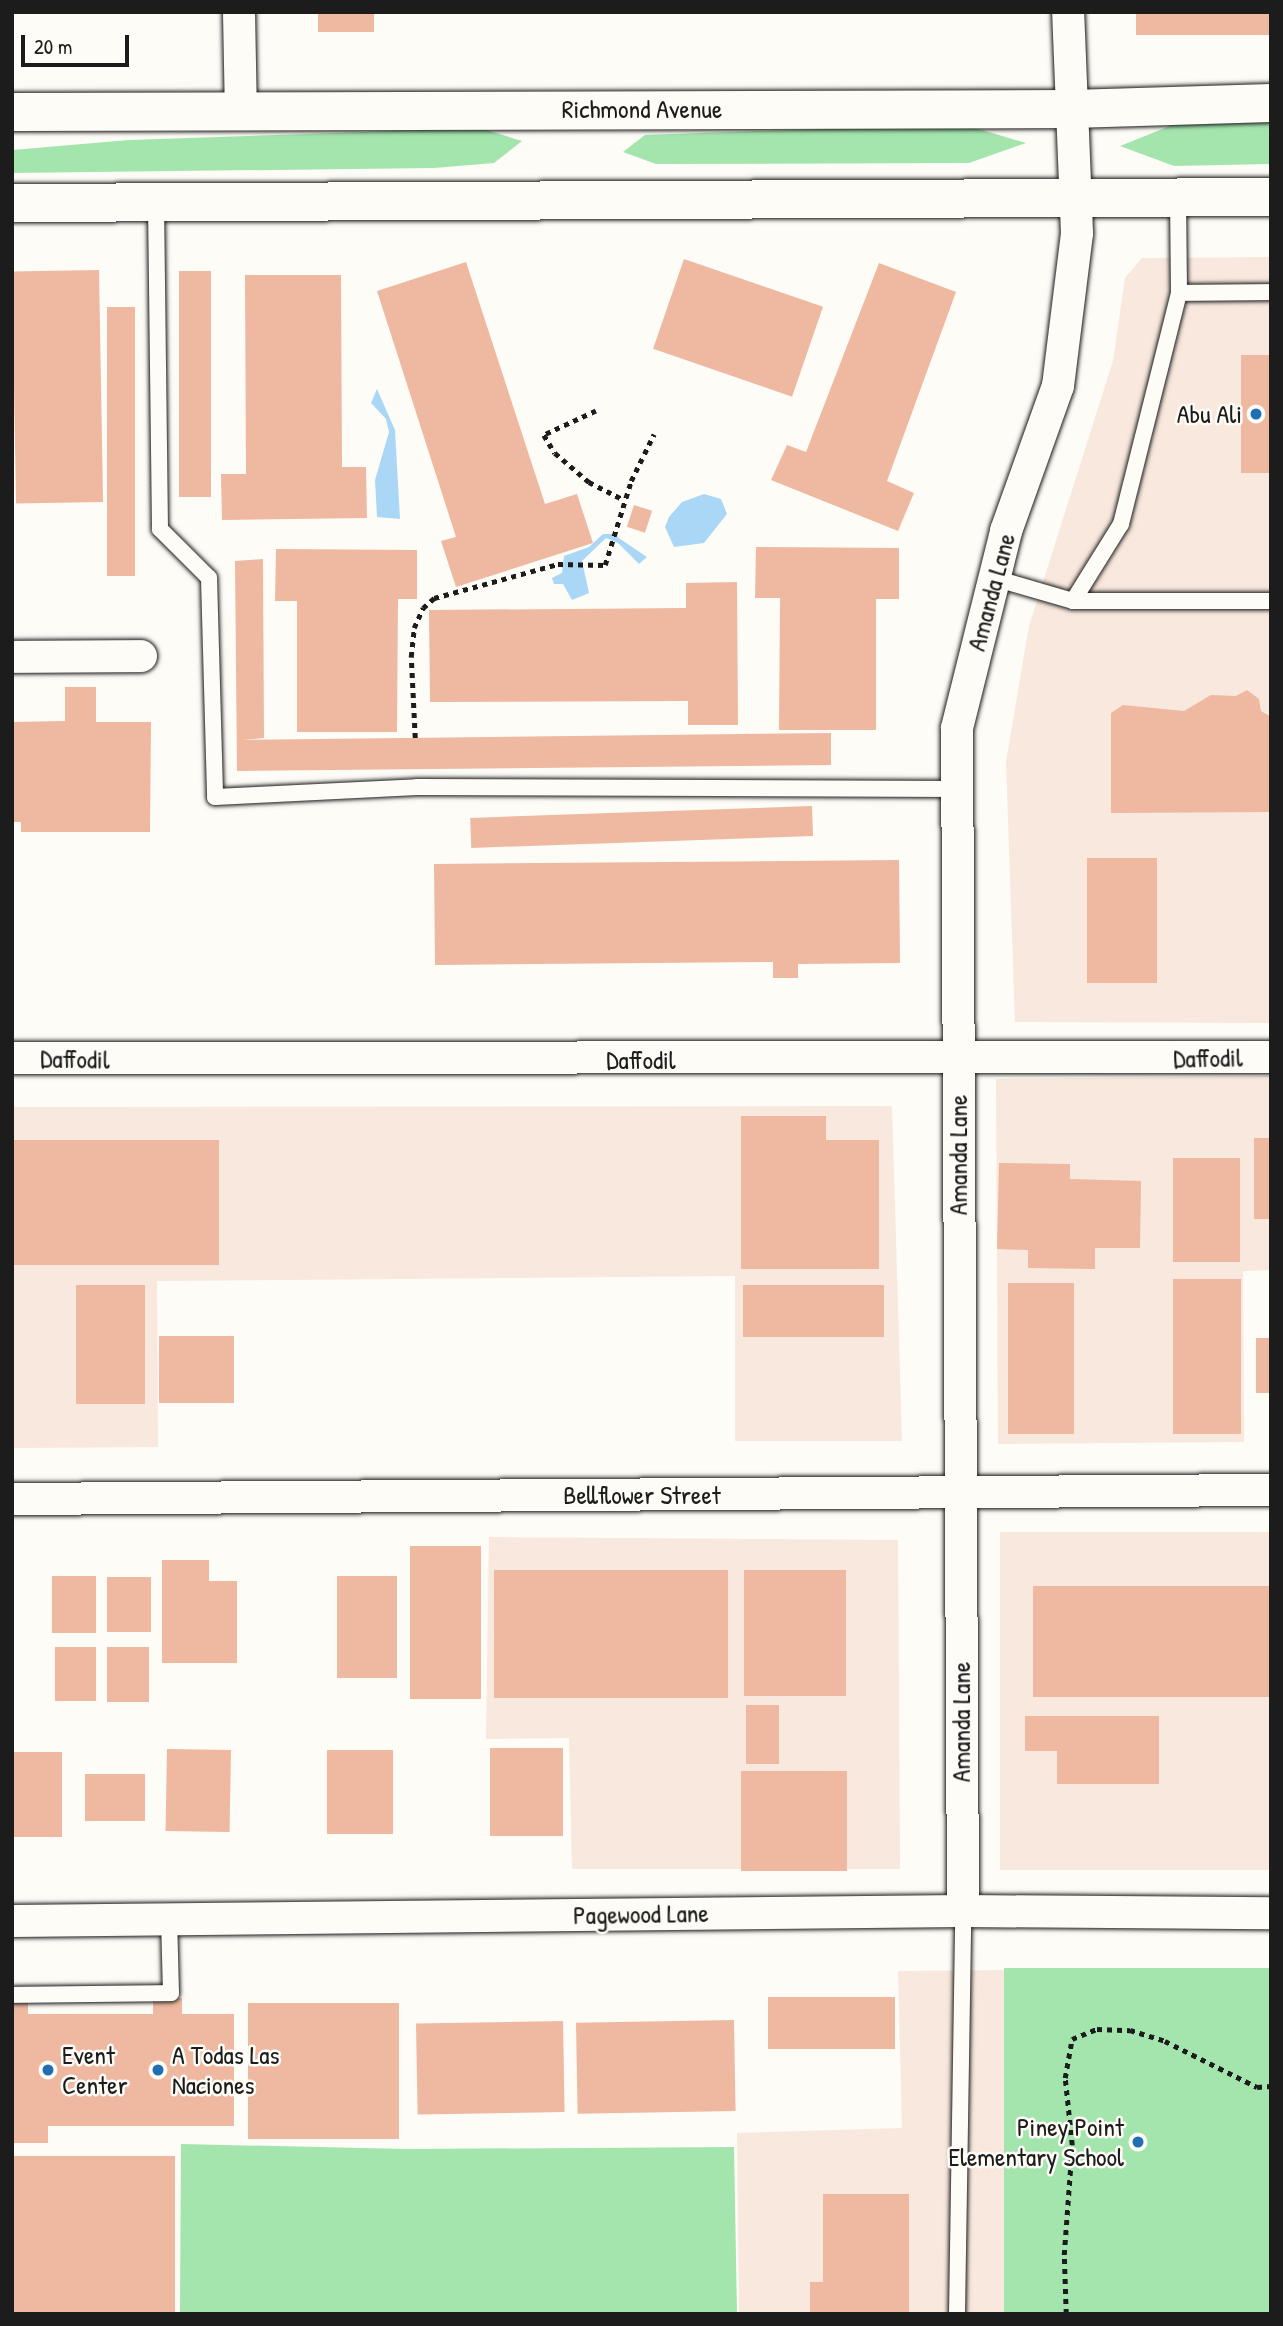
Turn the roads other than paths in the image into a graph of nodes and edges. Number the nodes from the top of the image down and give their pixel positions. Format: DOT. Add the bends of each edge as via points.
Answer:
graph roads {
  1 [pos="239,12"];
  2 [pos="1068,12"];
  3 [pos="1271,103"];
  4 [pos="1072,109"];
  5 [pos="12,112"];
  6 [pos="242,113"];
  7 [pos="1076,196"];
  8 [pos="1178,196"];
  9 [pos="1271,197"];
  10 [pos="12,202"];
  11 [pos="156,202"];
  12 [pos="1271,292"];
  13 [pos="1179,293"];
  14 [pos="994,578"];
  15 [pos="1073,601"];
  16 [pos="1271,601"];
  17 [pos="141,656"];
  18 [pos="12,657"];
  19 [pos="957,789"];
  20 [pos="1271,1057"];
  21 [pos="12,1058"];
  22 [pos="957,1060"];
  23 [pos="1271,1490"];
  24 [pos="960,1494"];
  25 [pos="12,1499"];
  26 [pos="963,1911"];
  27 [pos="1271,1913"];
  28 [pos="169,1919"];
  29 [pos="12,1921"];
  30 [pos="12,1995"];
  31 [pos="957,2314"];
  1 -- 6 [label="street"];
  2 -- 4 [label="street, Amanda Lane"];
  3 -- 4 [label="main road, Richmond Avenue"];
  4 -- 6 [label="main road, Richmond Avenue"];
  4 -- 7 [label="street, Amanda Lane"];
  5 -- 6 [label="main road, Richmond Avenue"];
  7 -- 8 [label="main road"];
  7 -- 11 [label="main road"];
  7 -- 14 [label="street, Amanda Lane" via="1077,233 1058,386"];
  8 -- 9 [label="main road"];
  8 -- 13 [label="lane"];
  10 -- 11 [label="main road"];
  11 -- 19 [label="lane" via="160,529 209,578 215,797 417,787"];
  12 -- 13 [label="lane"];
  13 -- 15 [label="lane" via="1121,524"];
  14 -- 15 [label="lane"];
  14 -- 19 [label="street, Amanda Lane" via="957,728"];
  15 -- 16 [label="lane"];
  17 -- 18 [label="street"];
  19 -- 22 [label="street, Amanda Lane"];
  20 -- 22 [label="street, Daffodil"];
  21 -- 22 [label="street, Daffodil"];
  22 -- 24 [label="street, Amanda Lane"];
  23 -- 24 [label="street, Bellflower Street"];
  24 -- 25 [label="street, Bellflower Street"];
  24 -- 26 [label="street, Amanda Lane"];
  26 -- 27 [label="street, Pagewood Lane"];
  26 -- 28 [label="street, Pagewood Lane"];
  26 -- 31 [label="lane, Amanda Lane"];
  28 -- 29 [label="street, Pagewood Lane"];
  28 -- 30 [label="lane" via="171,1993"];
}
